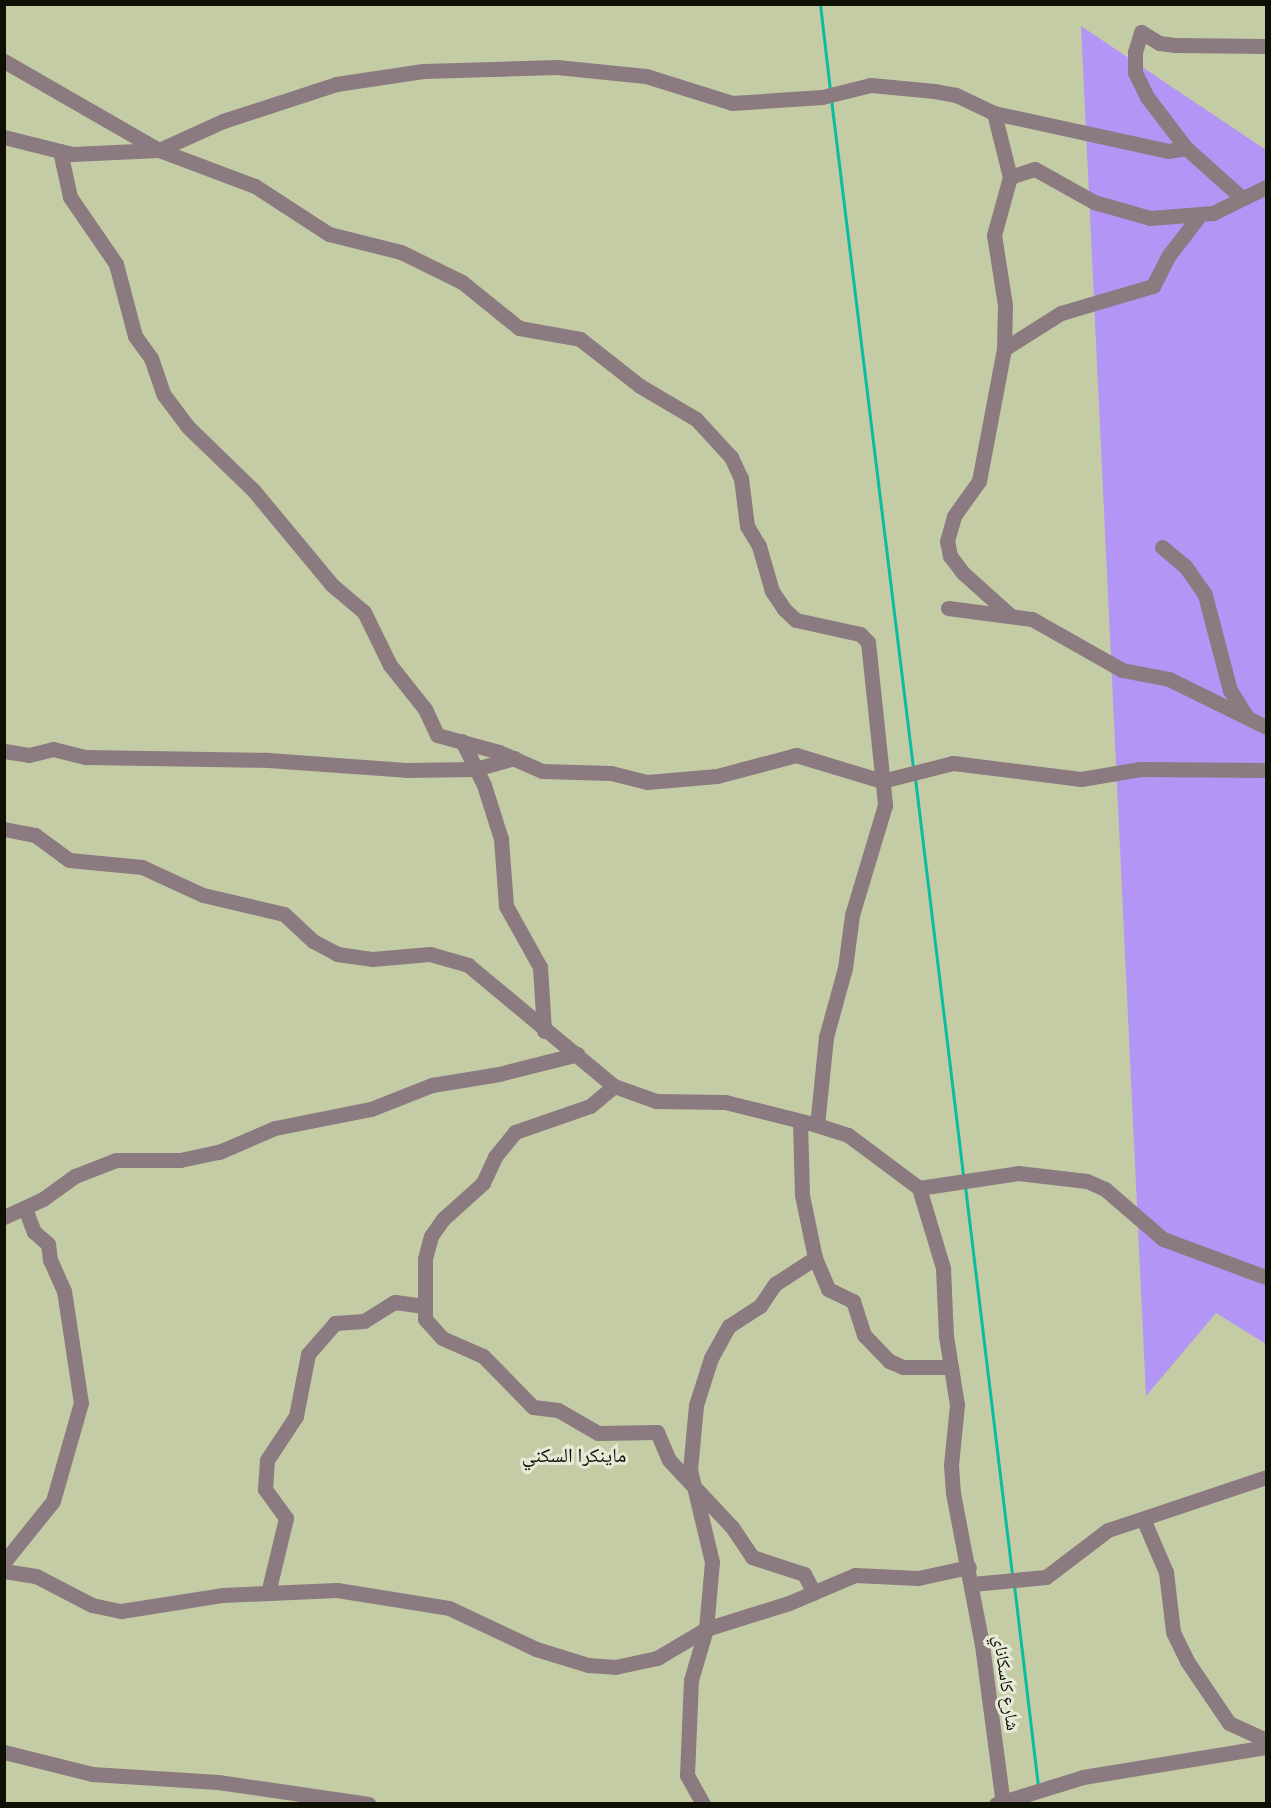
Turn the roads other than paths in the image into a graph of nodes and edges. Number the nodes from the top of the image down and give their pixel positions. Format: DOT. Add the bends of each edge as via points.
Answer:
graph roads {
  1 [pos="1266,46"];
  2 [pos="4,61"];
  3 [pos="994,113"];
  4 [pos="4,137"];
  5 [pos="1186,148"];
  6 [pos="159,150"];
  7 [pos="60,152"];
  8 [pos="1010,177"];
  9 [pos="1266,187"];
  10 [pos="1242,198"];
  11 [pos="1199,216"];
  12 [pos="1004,349"];
  13 [pos="1162,547"];
  14 [pos="948,608"];
  15 [pos="1011,615"];
  16 [pos="1246,716"];
  17 [pos="1266,727"];
  18 [pos="462,741"];
  19 [pos="4,751"];
  20 [pos="514,758"];
  21 [pos="475,769"];
  22 [pos="1266,770"];
  23 [pos="882,781"];
  24 [pos="4,829"];
  25 [pos="544,1031"];
  26 [pos="578,1053"];
  27 [pos="614,1086"];
  28 [pos="800,1122"];
  29 [pos="817,1125"];
  30 [pos="919,1188"];
  31 [pos="25,1209"];
  32 [pos="4,1217"];
  33 [pos="815,1258"];
  34 [pos="1266,1277"];
  35 [pos="424,1306"];
  36 [pos="951,1367"];
  37 [pos="1266,1477"];
  38 [pos="692,1484"];
  39 [pos="1144,1521"];
  40 [pos="4,1562"];
  41 [pos="969,1567"];
  42 [pos="4,1571"];
  43 [pos="972,1584"];
  44 [pos="268,1593"];
  45 [pos="814,1593"];
  46 [pos="706,1629"];
  47 [pos="1266,1740"];
  48 [pos="1266,1747"];
  49 [pos="4,1752"];
  50 [pos="368,1803"];
  51 [pos="703,1803"];
  52 [pos="1000,1803"];
  1 -- 5 [label="street" via="1176,45 1159,43 1141,32 1135,52 1136,72 1147,97"];
  2 -- 6 [label="street"];
  3 -- 5 [label="street" via="1168,151"];
  3 -- 6 [label="street" via="956,95 871,85 822,97 732,103 646,76 556,67 423,70 377,76 284,99"];
  3 -- 8 [label="street"];
  4 -- 7 [label="street"];
  5 -- 10 [label="street"];
  6 -- 7 [label="street"];
  6 -- 23 [label="street" via="255,186 329,234 401,252 462,282 519,328 563,332 580,339 640,386 696,419 730,457 741,478 747,526 759,546 772,591 784,609 796,620 860,634 868,642"];
  7 -- 18 [label="street" via="70,197 116,264 135,336 151,358 175,411 254,491 332,585 364,612 390,665 425,709 437,735"];
  8 -- 11 [label="street" via="1035,170 1119,211 1150,218"];
  8 -- 12 [label="street" via="994,235 1005,305"];
  9 -- 10 [label="street"];
  10 -- 11 [label="street"];
  11 -- 12 [label="street" via="1169,255 1153,286 1061,313"];
  12 -- 15 [label="street" via="979,481 954,516 947,541 950,556 963,573"];
  13 -- 16 [label="street" via="1185,566 1204,596 1230,690"];
  14 -- 15 [label="street"];
  15 -- 16 [label="street" via="1032,619 1122,670 1169,679"];
  16 -- 17 [label="street"];
  18 -- 20 [label="street"];
  18 -- 21 [label="street"];
  19 -- 21 [label="street" via="29,755 53,749 86,757 268,760 406,770"];
  20 -- 21 [label="street"];
  20 -- 23 [label="street" via="542,771 611,773 647,782 717,776 796,755"];
  21 -- 25 [label="street" via="489,798 504,854 506,906 540,967"];
  22 -- 23 [label="street" via="1140,769 1081,779 953,763"];
  23 -- 29 [label="street" via="885,805 852,915 845,968 826,1037"];
  24 -- 25 [label="street" via="34,836 69,860 142,867 203,895 284,914 313,941 337,954 372,958 430,954 468,965"];
  25 -- 26 [label="street"];
  26 -- 27 [label="street"];
  26 -- 31 [label="street" via="507,1072 432,1085 371,1109 275,1128 219,1152 180,1160 116,1160 75,1176"];
  27 -- 28 [label="street" via="656,1101 725,1101"];
  27 -- 35 [label="street" via="590,1106 524,1126 504,1143 483,1184 443,1219 431,1236 425,1259"];
  28 -- 29 [label="street"];
  28 -- 33 [label="street" via="802,1195"];
  29 -- 30 [label="street" via="848,1135"];
  30 -- 34 [label="street" via="1018,1173 1087,1181 1105,1189 1163,1239"];
  30 -- 36 [label="street, شارع كاسكاناي" via="943,1268"];
  31 -- 32 [label="street"];
  31 -- 40 [label="street" via="34,1232 48,1244 50,1260 64,1291 81,1403 53,1501"];
  33 -- 36 [label="street" via="828,1289 853,1300 864,1335 889,1361 903,1367"];
  33 -- 38 [label="street" via="775,1284 760,1306 729,1326 716,1347 696,1405"];
  35 -- 38 [label="street" via="430,1328 483,1356 533,1407 558,1410 598,1433 657,1432 669,1460"];
  35 -- 44 [label="street" via="395,1302 364,1321 335,1323 308,1354 296,1416 267,1460 265,1488 286,1518"];
  36 -- 41 [label="street, شارع كاسكاناي" via="957,1405 951,1465 953,1493"];
  37 -- 39 [label="street"];
  38 -- 45 [label="street" via="752,1557 804,1574"];
  38 -- 46 [label="street" via="711,1550"];
  39 -- 43 [label="street" via="1092,1538 1046,1577"];
  39 -- 47 [label="street" via="1166,1572 1173,1632 1187,1661 1229,1723"];
  41 -- 43 [label="street, شارع كاسكاناي"];
  41 -- 45 [label="street" via="918,1578 855,1575"];
  42 -- 44 [label="street" via="36,1575 92,1605 121,1611"];
  43 -- 52 [label="street, شارع كاسكاناي"];
  44 -- 46 [label="street" via="337,1590 449,1608 505,1637 588,1665 638,1665"];
  45 -- 46 [label="street"];
  46 -- 51 [label="street" via="693,1663 688,1759 689,1784"];
  48 -- 52 [label="street" via="1083,1777"];
  49 -- 50 [label="street" via="92,1774 218,1782"];
}
